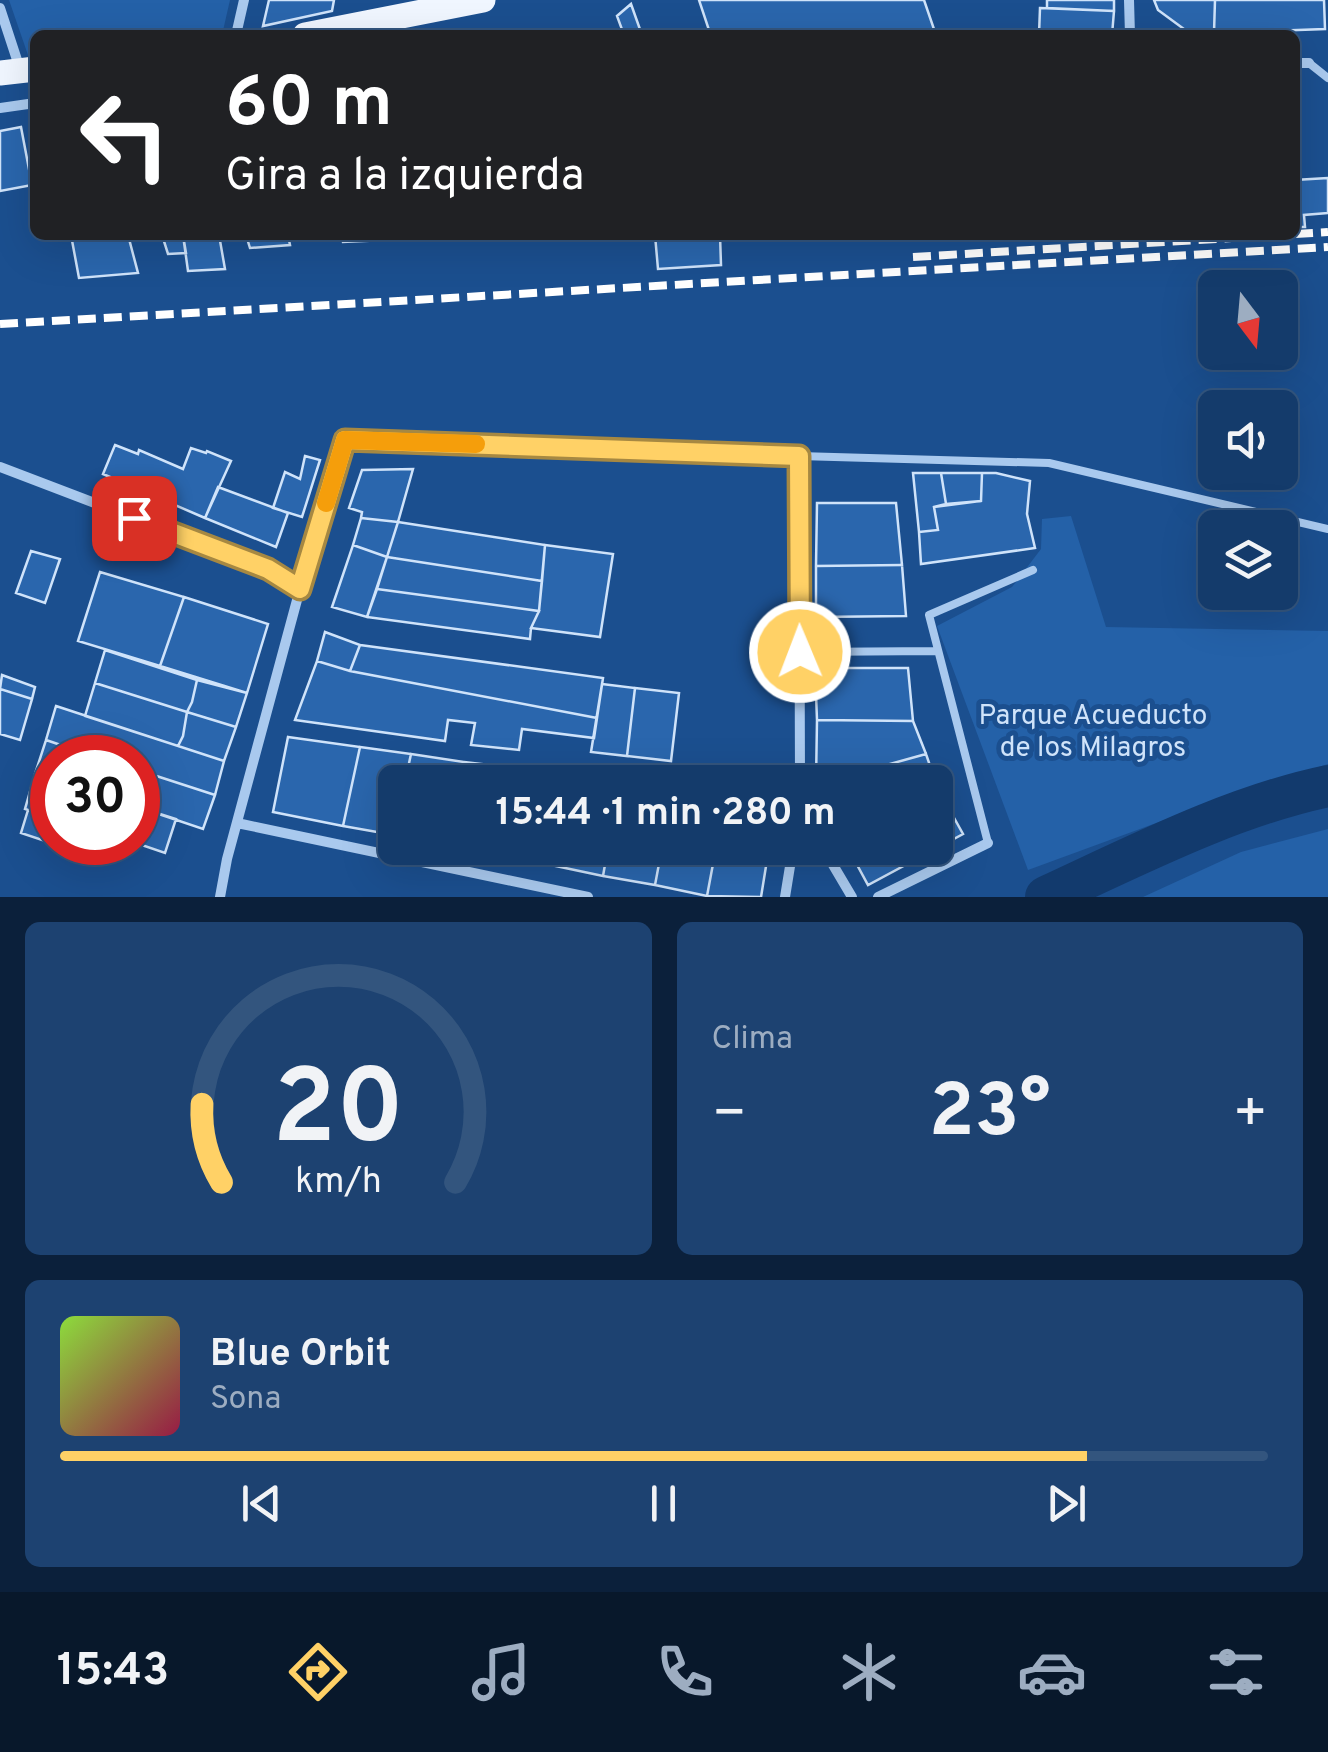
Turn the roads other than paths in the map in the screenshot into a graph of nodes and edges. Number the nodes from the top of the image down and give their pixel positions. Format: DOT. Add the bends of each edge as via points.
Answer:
graph roads {
  1 [pos="244,0"];
  2 [pos="1130,0"];
  3 [pos="470,1"];
  4 [pos="0,8"];
  5 [pos="237,30"];
  6 [pos="328,30"];
  7 [pos="1130,30"];
  8 [pos="1309,63"];
  9 [pos="1300,64"];
  10 [pos="18,71"];
  11 [pos="1328,78"];
  12 [pos="30,104"];
  13 [pos="0,108"];
  14 [pos="345,440"];
  15 [pos="799,456"];
  16 [pos="0,467"];
  17 [pos="1328,529"];
  18 [pos="1033,570"];
  19 [pos="300,589"];
  20 [pos="938,651"];
  21 [pos="800,652"];
  22 [pos="800,765"];
  23 [pos="238,823"];
  24 [pos="988,842"];
  25 [pos="790,865"];
  26 [pos="833,865"];
  27 [pos="220,897"];
  28 [pos="588,897"];
  29 [pos="785,897"];
  30 [pos="852,897"];
  31 [pos="878,897"];
  1 -- 5 [label="street"];
  2 -- 7 [label="street"];
  3 -- 6 [label="main road"];
  4 -- 10 [label="street"];
  8 -- 9 [label="street"];
  8 -- 11 [label="lane"];
  12 -- 13 [label="street"];
  14 -- 15 [label="lane"];
  14 -- 19 [label="street"];
  15 -- 17 [label="lane" via="1049,462"];
  15 -- 21 [label="street"];
  16 -- 19 [label="street" via="268,569"];
  18 -- 20 [label="lane" via="928,615"];
  19 -- 23 [label="street"];
  20 -- 21 [label="lane"];
  20 -- 24 [label="lane"];
  21 -- 22 [label="street"];
  23 -- 27 [label="street"];
  23 -- 28 [label="street"];
  24 -- 31 [label="street"];
  25 -- 29 [label="street"];
  26 -- 30 [label="street"];
}
